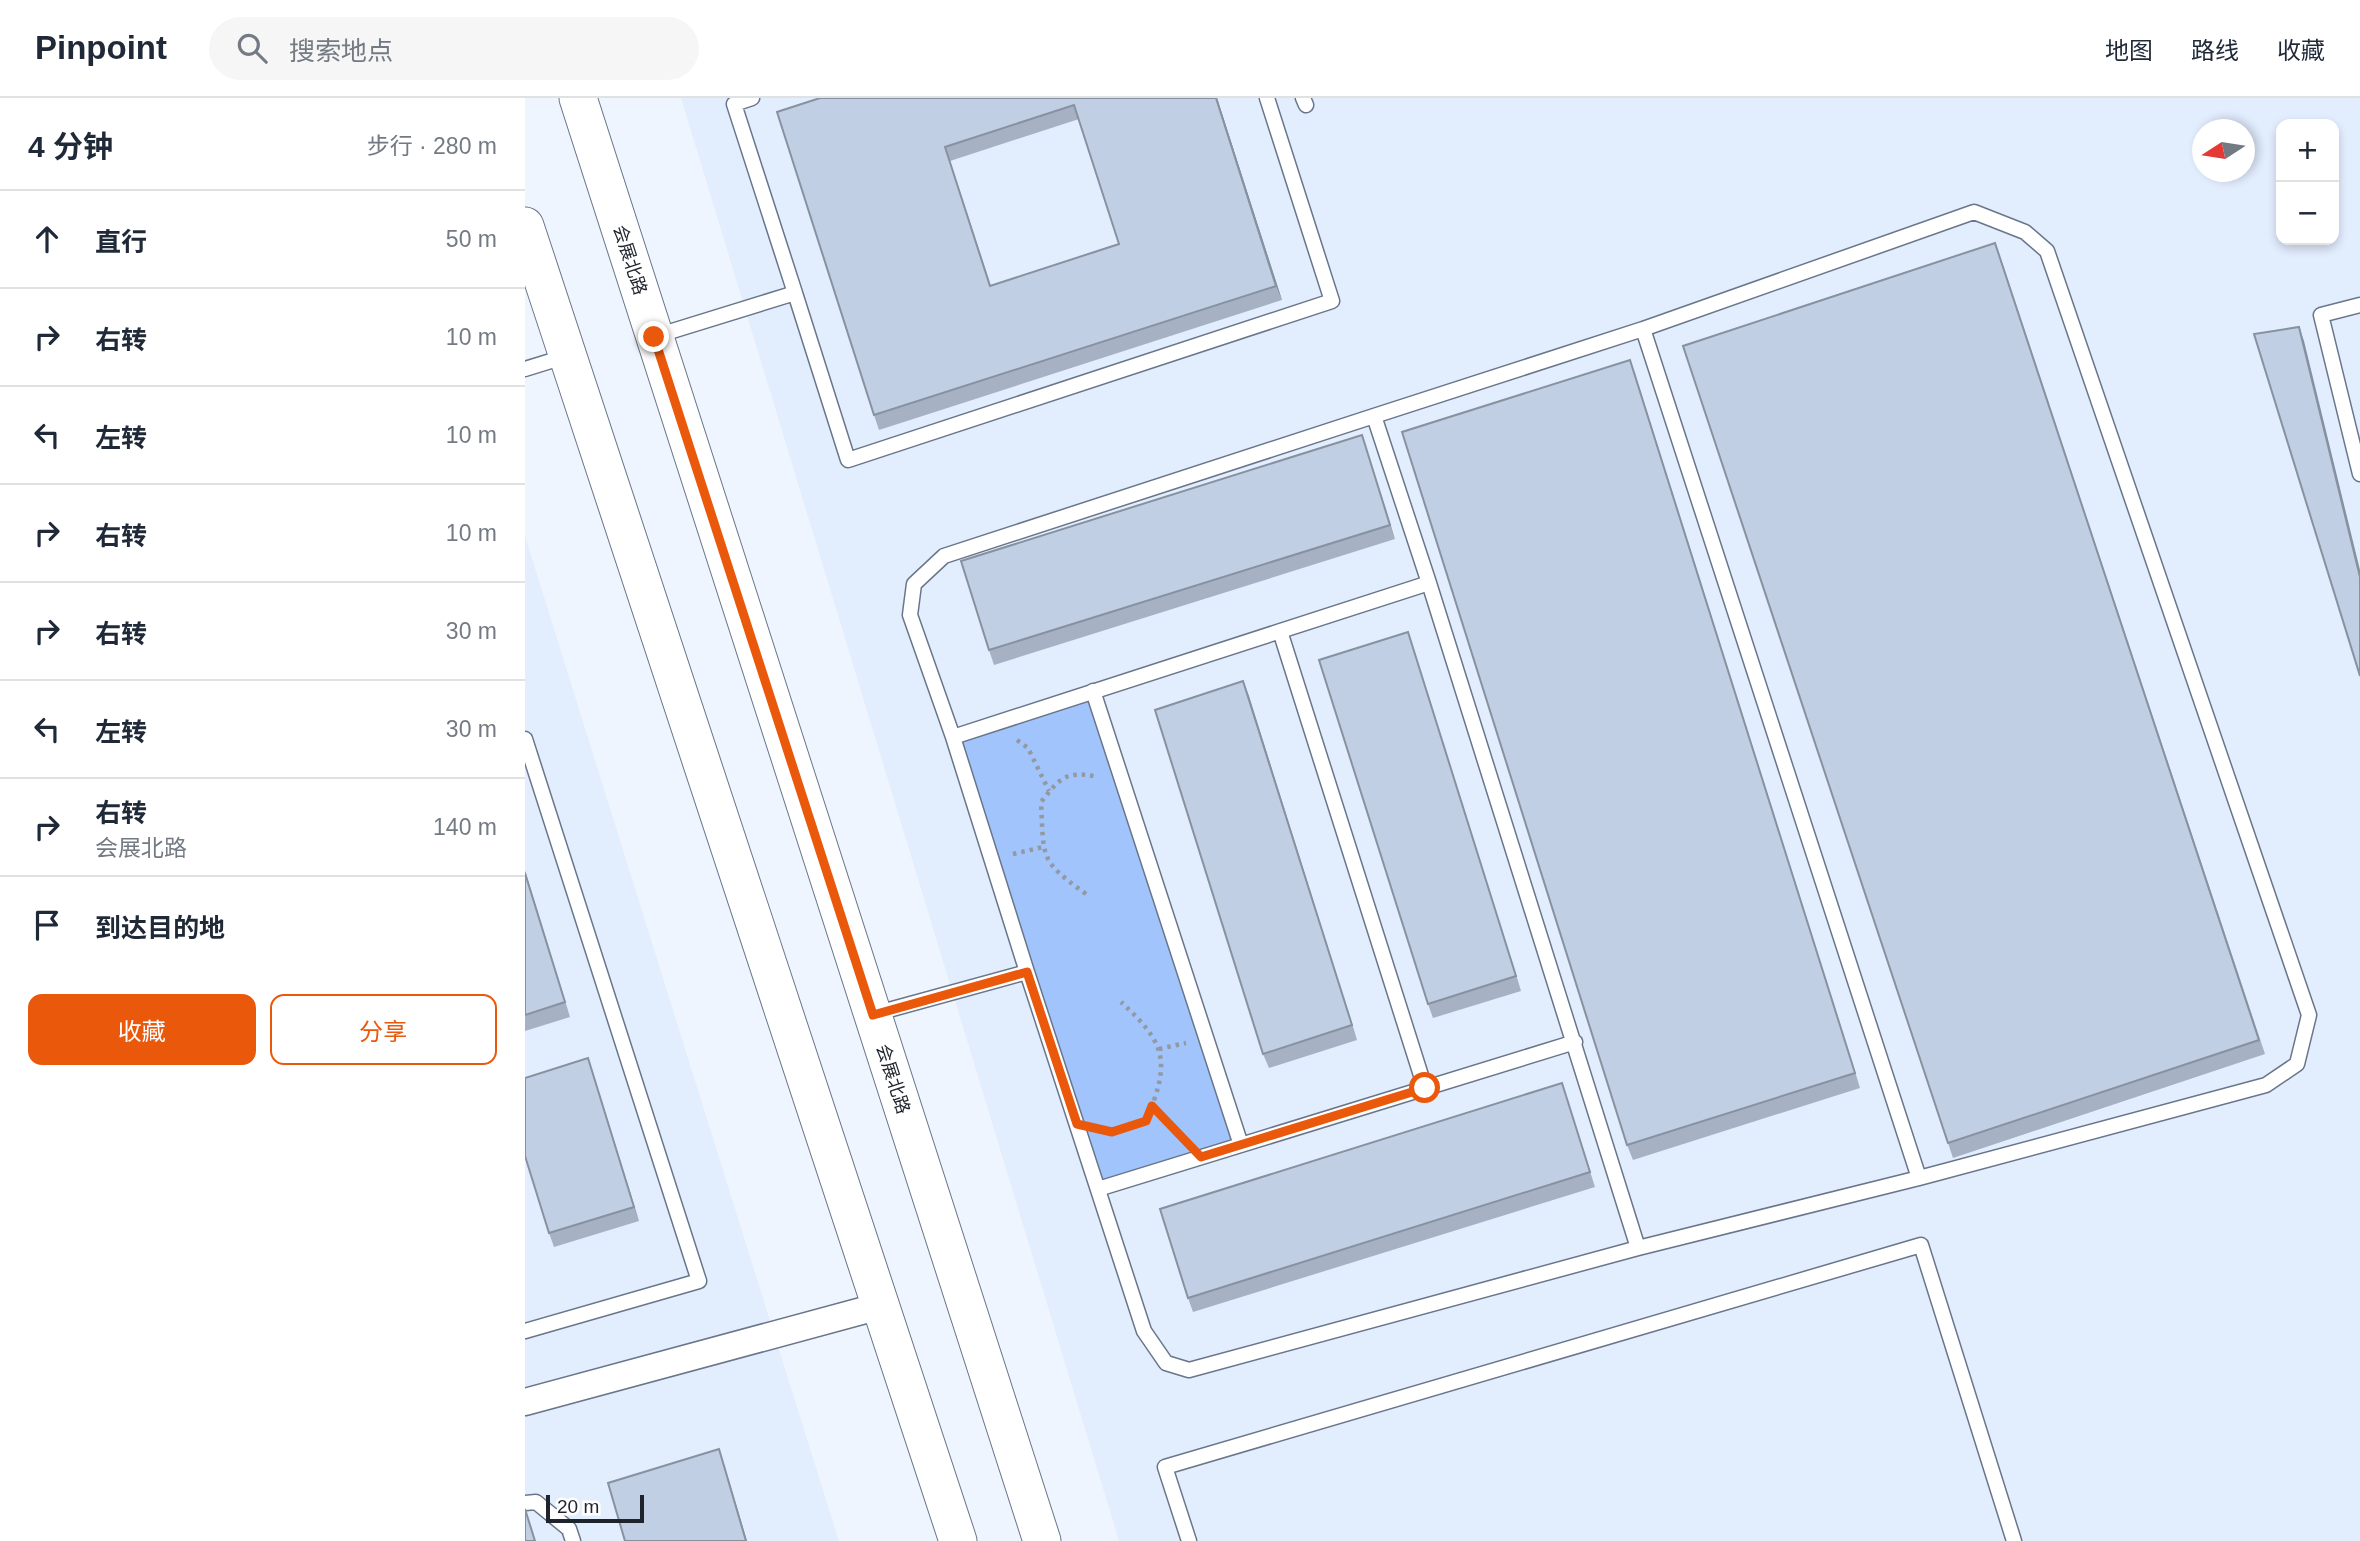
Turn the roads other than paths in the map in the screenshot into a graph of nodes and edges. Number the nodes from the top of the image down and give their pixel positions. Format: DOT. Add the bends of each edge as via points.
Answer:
graph roads {
  1 [pos="577,98"];
  2 [pos="752,98"];
  3 [pos="1267,98"];
  4 [pos="525,226"];
  5 [pos="795,293"];
  6 [pos="2360,304"];
  7 [pos="1643,328"];
  8 [pos="654,337"];
  9 [pos="567,355"];
  10 [pos="525,369"];
  11 [pos="1374,416"];
  12 [pos="2360,474"];
  13 [pos="1429,583"];
  14 [pos="1280,631"];
  15 [pos="1093,691"];
  16 [pos="953,737"];
  17 [pos="525,739"];
  18 [pos="1027,972"];
  19 [pos="873,1015"];
  20 [pos="1575,1042"];
  21 [pos="1425,1088"];
  22 [pos="1241,1145"];
  23 [pos="1919,1178"];
  24 [pos="1098,1189"];
  25 [pos="1638,1248"];
  26 [pos="880,1306"];
  27 [pos="525,1331"];
  28 [pos="525,1402"];
  29 [pos="525,1503"];
  30 [pos="573,1541"];
  31 [pos="958,1541"];
  32 [pos="1042,1541"];
  33 [pos="1189,1541"];
  34 [pos="2014,1541"];
  1 -- 8 [label="main road, 会展北路"];
  2 -- 5 [label="lane" via="734,104"];
  3 -- 5 [label="lane" via="1332,301 848,460"];
  4 -- 9 [label="main road"];
  5 -- 8 [label="lane"];
  6 -- 12 [label="lane" via="2321,315"];
  7 -- 11 [label="lane"];
  7 -- 23 [label="lane"];
  7 -- 23 [label="lane" via="1974,212 2025,232 2047,251 2309,1015 2297,1064 2266,1085"];
  8 -- 19 [label="main road, 会展北路"];
  9 -- 10 [label="lane"];
  9 -- 26 [label="main road"];
  11 -- 13 [label="lane"];
  11 -- 16 [label="lane" via="944,556 914,584 910,615"];
  13 -- 14 [label="lane"];
  13 -- 20 [label="lane"];
  14 -- 15 [label="lane"];
  14 -- 21 [label="lane"];
  15 -- 16 [label="lane"];
  15 -- 22 [label="lane"];
  16 -- 18 [label="lane"];
  17 -- 27 [label="lane" via="699,1281"];
  18 -- 19 [label="lane"];
  18 -- 24 [label="lane"];
  19 -- 32 [label="main road, 会展北路"];
  20 -- 21 [label="lane"];
  20 -- 25 [label="lane"];
  21 -- 22 [label="lane"];
  22 -- 24 [label="lane"];
  23 -- 25 [label="lane"];
  24 -- 25 [label="lane" via="1144,1331 1166,1363 1189,1370"];
  26 -- 28 [label="street"];
  26 -- 31 [label="main road"];
  29 -- 30 [label="lane" via="536,1502 569,1529"];
  33 -- 34 [label="lane" via="1165,1467 1921,1245"];
}
